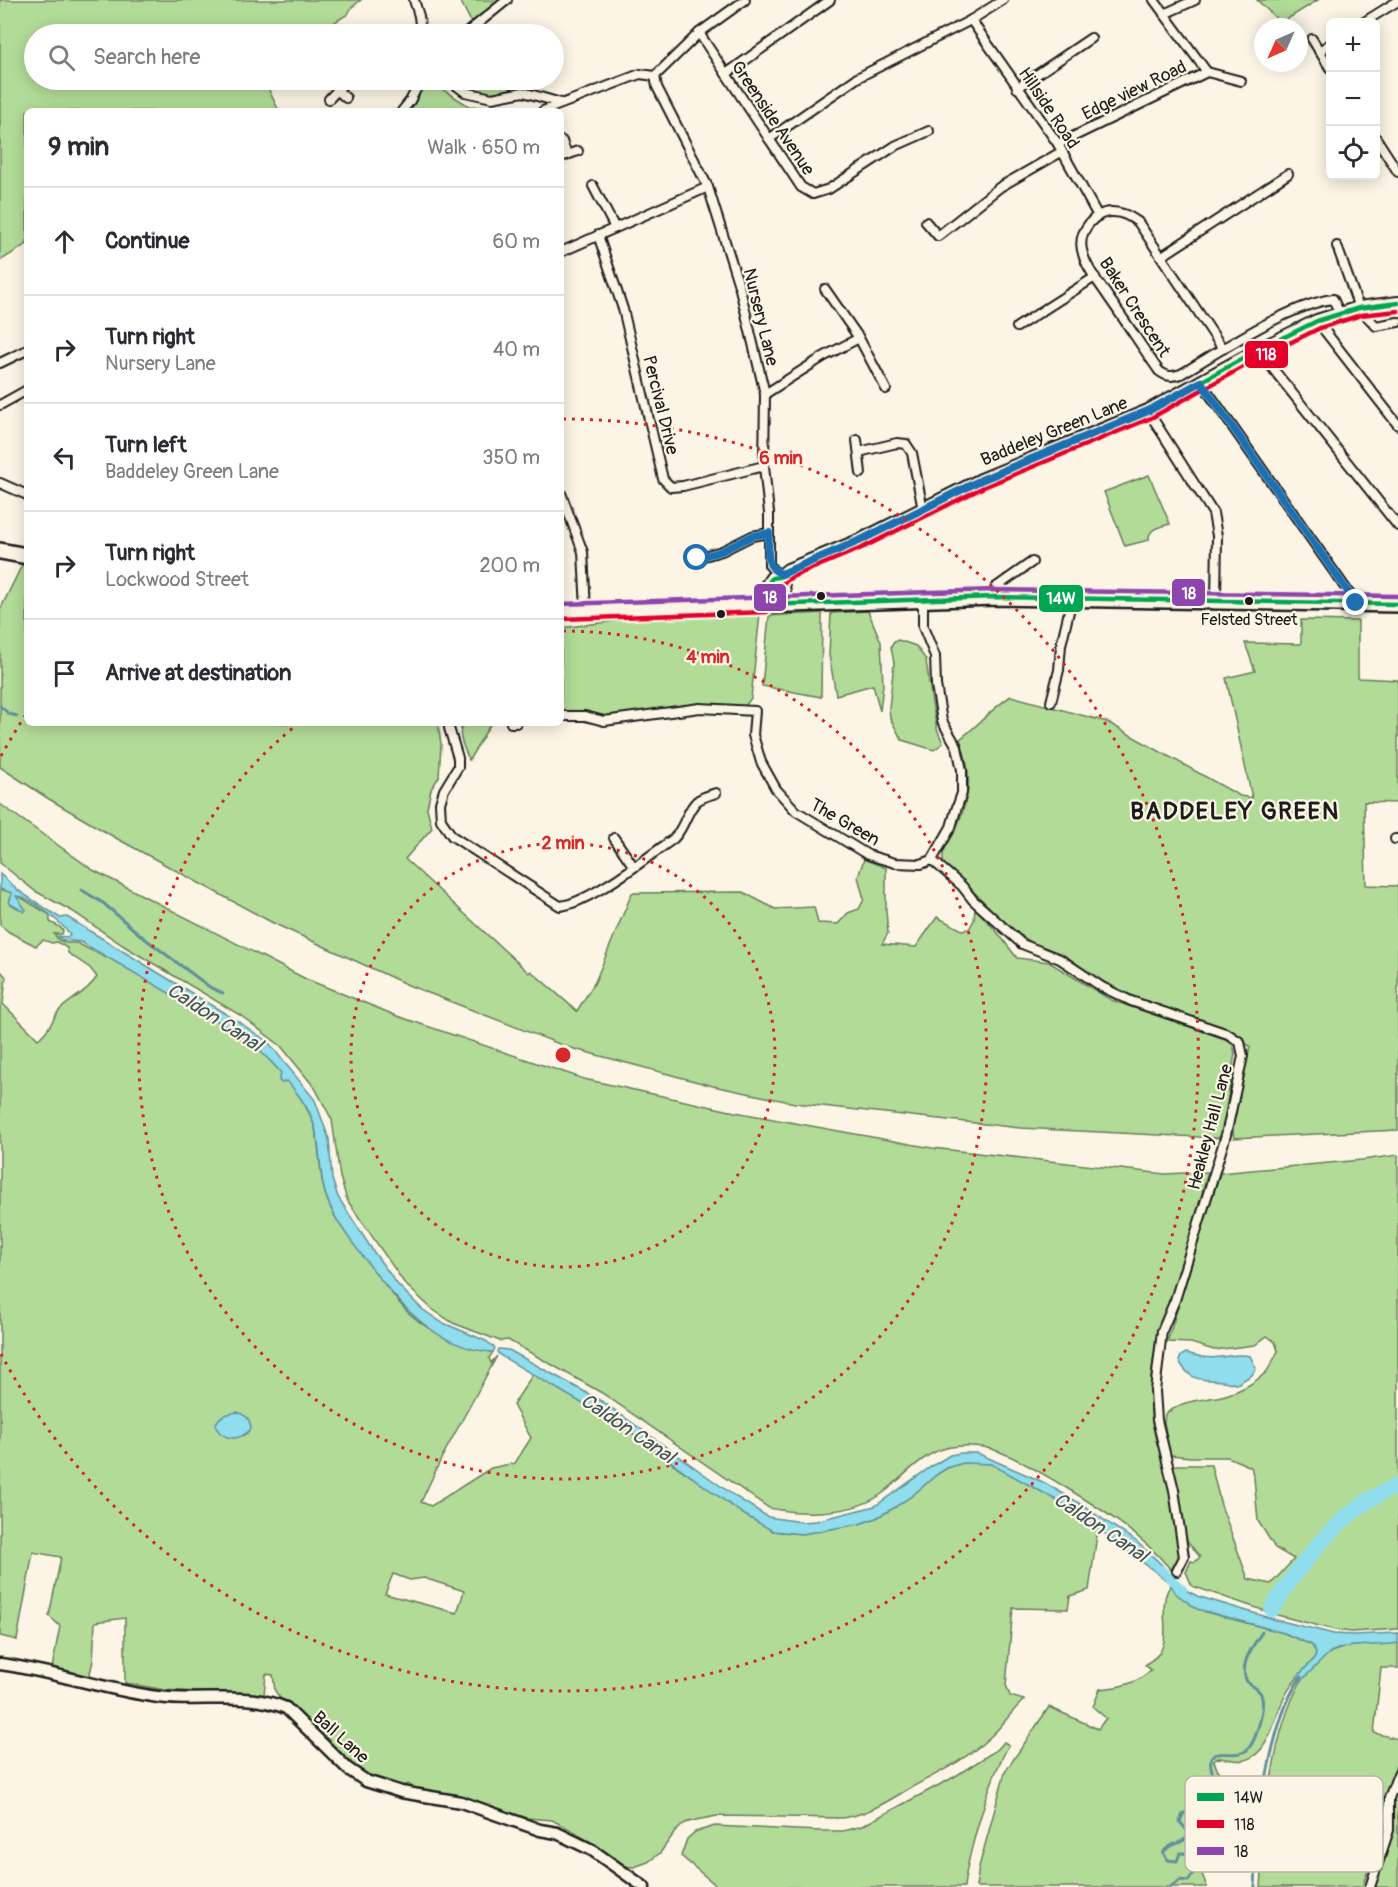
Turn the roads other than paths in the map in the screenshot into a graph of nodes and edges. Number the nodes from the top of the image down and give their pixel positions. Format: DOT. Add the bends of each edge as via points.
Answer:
graph roads {
  1 [pos="414,0"];
  2 [pos="507,0"];
  3 [pos="745,0"];
  4 [pos="830,0"];
  5 [pos="1003,0"];
  6 [pos="1154,0"];
  7 [pos="1195,0"];
  8 [pos="1398,1"];
  9 [pos="1164,14"];
  10 [pos="1370,18"];
  11 [pos="971,20"];
  12 [pos="420,24"];
  13 [pos="477,24"];
  14 [pos="699,33"];
  15 [pos="1091,38"];
  16 [pos="1312,39"];
  17 [pos="1326,47"];
  18 [pos="1319,51"];
  19 [pos="1326,62"];
  20 [pos="1207,72"];
  21 [pos="726,74"];
  22 [pos="655,76"];
  23 [pos="1240,81"];
  24 [pos="1017,88"];
  25 [pos="337,90"];
  26 [pos="416,90"];
  27 [pos="462,90"];
  28 [pos="346,98"];
  29 [pos="329,99"];
  30 [pos="561,103"];
  31 [pos="404,108"];
  32 [pos="550,108"];
  33 [pos="929,131"];
  34 [pos="768,139"];
  35 [pos="1058,144"];
  36 [pos="1380,144"];
  37 [pos="578,151"];
  38 [pos="1061,152"];
  39 [pos="564,156"];
  40 [pos="1398,172"];
  41 [pos="1288,174"];
  42 [pos="593,186"];
  43 [pos="708,187"];
  44 [pos="1098,216"];
  45 [pos="926,222"];
  46 [pos="615,228"];
  47 [pos="598,235"];
  48 [pos="1337,246"];
  49 [pos="564,251"];
  50 [pos="1162,256"];
  51 [pos="1095,277"];
  52 [pos="825,289"];
  53 [pos="1398,303"];
  54 [pos="1359,308"];
  55 [pos="1340,314"];
  56 [pos="1317,321"];
  57 [pos="1398,322"];
  58 [pos="1017,327"];
  59 [pos="859,338"];
  60 [pos="1223,349"];
  61 [pos="1258,350"];
  62 [pos="24,351"];
  63 [pos="0,363"];
  64 [pos="1183,372"];
  65 [pos="1196,384"];
  66 [pos="886,389"];
  67 [pos="24,392"];
  68 [pos="765,394"];
  69 [pos="0,405"];
  70 [pos="1148,411"];
  71 [pos="1398,425"];
  72 [pos="856,440"];
  73 [pos="859,452"];
  74 [pos="764,466"];
  75 [pos="861,473"];
  76 [pos="0,483"];
  77 [pos="24,494"];
  78 [pos="564,506"];
  79 [pos="923,510"];
  80 [pos="1398,526"];
  81 [pos="769,533"];
  82 [pos="0,551"];
  83 [pos="24,555"];
  84 [pos="697,558"];
  85 [pos="1032,562"];
  86 [pos="780,575"];
  87 [pos="994,597"];
  88 [pos="1072,599"];
  89 [pos="923,600"];
  90 [pos="1216,601"];
  91 [pos="1356,603"];
  92 [pos="786,604"];
  93 [pos="1398,604"];
  94 [pos="765,605"];
  95 [pos="586,610"];
  96 [pos="564,612"];
  97 [pos="1044,692"];
  98 [pos="564,716"];
  99 [pos="449,726"];
  100 [pos="716,793"];
  101 [pos="614,838"];
  102 [pos="932,860"];
  103 [pos="634,867"];
  104 [pos="1176,1571"];
  105 [pos="0,1664"];
  106 [pos="1398,1774"];
  107 [pos="1383,1848"];
  108 [pos="1375,1872"];
  109 [pos="644,1887"];
  110 [pos="1370,1887"];
  1 -- 12 [label="street"];
  2 -- 13 [label="street"];
  3 -- 14 [label="street"];
  4 -- 21 [label="street"];
  5 -- 11 [label="street"];
  6 -- 9 [label="street, Edge view Road"];
  7 -- 9 [label="street"];
  8 -- 10 [label="street"];
  9 -- 20 [label="street, Edge view Road"];
  11 -- 24 [label="street, Hillside Road"];
  11 -- 34 [label="street" via="856,78"];
  14 -- 21 [label="street, Greenside Avenue"];
  14 -- 22 [label="street"];
  15 -- 24 [label="street"];
  16 -- 18 [label="street"];
  17 -- 18 [label="street"];
  18 -- 19 [label="street"];
  20 -- 23 [label="street"];
  20 -- 35 [label="street, Edge view Road"];
  21 -- 34 [label="street, Greenside Avenue"];
  22 -- 30 [label="street" via="640,74"];
  22 -- 43 [label="street, Nursery Lane"];
  24 -- 35 [label="street, Hillside Road"];
  25 -- 28 [label="street"];
  25 -- 29 [label="street"];
  26 -- 31 [label="street"];
  27 -- 30 [label="street" via="492,99 522,92"];
  30 -- 32 [label="street"];
  33 -- 34 [label="street, Greenside Avenue" via="895,146 829,189 813,194 801,187"];
  35 -- 38 [label="street, Hillside Road"];
  36 -- 40 [label="street"];
  37 -- 39 [label="street"];
  38 -- 44 [label="street, Hillside Road"];
  38 -- 45 [label="street" via="1000,187 938,236"];
  41 -- 50 [label="street"];
  42 -- 46 [label="street"];
  43 -- 46 [label="street"];
  43 -- 68 [label="street, Nursery Lane" via="740,289"];
  44 -- 50 [label="street" via="1112,212 1130,216"];
  44 -- 51 [label="street, Baker Crescent" via="1084,231 1082,249"];
  46 -- 47 [label="street"];
  47 -- 49 [label="street"];
  47 -- 74 [label="street, Percival Drive" via="622,309 663,479 671,487 683,486"];
  48 -- 54 [label="street"];
  50 -- 60 [label="street"];
  51 -- 58 [label="street"];
  51 -- 64 [label="street, Baker Crescent" via="1159,371 1173,376"];
  52 -- 59 [label="street"];
  53 -- 54 [label="main road, Baddeley Green Lane"];
  54 -- 55 [label="main road, Baddeley Green Lane"];
  54 -- 57 [label="street" via="1376,326"];
  55 -- 56 [label="main road, Baddeley Green Lane"];
  55 -- 60 [label="street" via="1333,299 1323,300"];
  56 -- 61 [label="main road, Baddeley Green Lane"];
  56 -- 71 [label="street"];
  59 -- 66 [label="street"];
  59 -- 68 [label="street"];
  60 -- 64 [label="street"];
  61 -- 65 [label="main road, Baddeley Green Lane"];
  61 -- 80 [label="street"];
  62 -- 63 [label="street"];
  64 -- 65 [label="street"];
  65 -- 70 [label="main road, Baddeley Green Lane"];
  65 -- 91 [label="street"];
  67 -- 69 [label="street"];
  68 -- 74 [label="street, Nursery Lane"];
  70 -- 79 [label="main road, Baddeley Green Lane" via="981,480"];
  70 -- 90 [label="street" via="1213,513 1218,536"];
  72 -- 73 [label="street"];
  73 -- 75 [label="street"];
  73 -- 79 [label="street" via="906,444 912,453"];
  74 -- 81 [label="street, Nursery Lane"];
  76 -- 77 [label="street"];
  78 -- 95 [label="street" via="583,552"];
  79 -- 86 [label="main road, Baddeley Green Lane"];
  81 -- 84 [label="street"];
  81 -- 86 [label="street, Nursery Lane" via="769,565"];
  82 -- 83 [label="highway"];
  85 -- 87 [label="street" via="995,588"];
  86 -- 92 [label="main road"];
  86 -- 94 [label="main road" via="766,587"];
  87 -- 88 [label="highway"];
  87 -- 89 [label="highway"];
  88 -- 90 [label="highway"];
  88 -- 97 [label="street" via="1052,698"];
  89 -- 92 [label="highway"];
  89 -- 102 [label="street" via="923,627 935,656 942,721 957,747 962,770 957,810"];
  90 -- 91 [label="highway"];
  91 -- 93 [label="highway"];
  92 -- 94 [label="highway"];
  94 -- 95 [label="highway"];
  95 -- 96 [label="highway"];
  98 -- 102 [label="street, The Green" via="604,721 700,708 755,711 753,735 761,762 776,789 796,811 868,855 895,863 921,864"];
  99 -- 103 [label="street" via="459,758 444,790 441,820 452,836 560,906 569,905"];
  100 -- 103 [label="street" via="699,799 681,832"];
  101 -- 103 [label="street"];
  102 -- 104 [label="street, Heakley Hall Lane" via="1023,944 1060,959 1131,1001 1228,1034 1240,1042 1243,1056 1226,1135 1162,1331 1155,1390 1157,1420 1174,1490 1184,1557"];
  105 -- 109 [label="street, Ball Lane" via="159,1697 276,1704 286,1708 348,1769 366,1781 401,1792 461,1802 557,1833 592,1850"];
  106 -- 107 [label="street" via="1389,1798 1389,1830"];
  108 -- 110 [label="street"];
}
